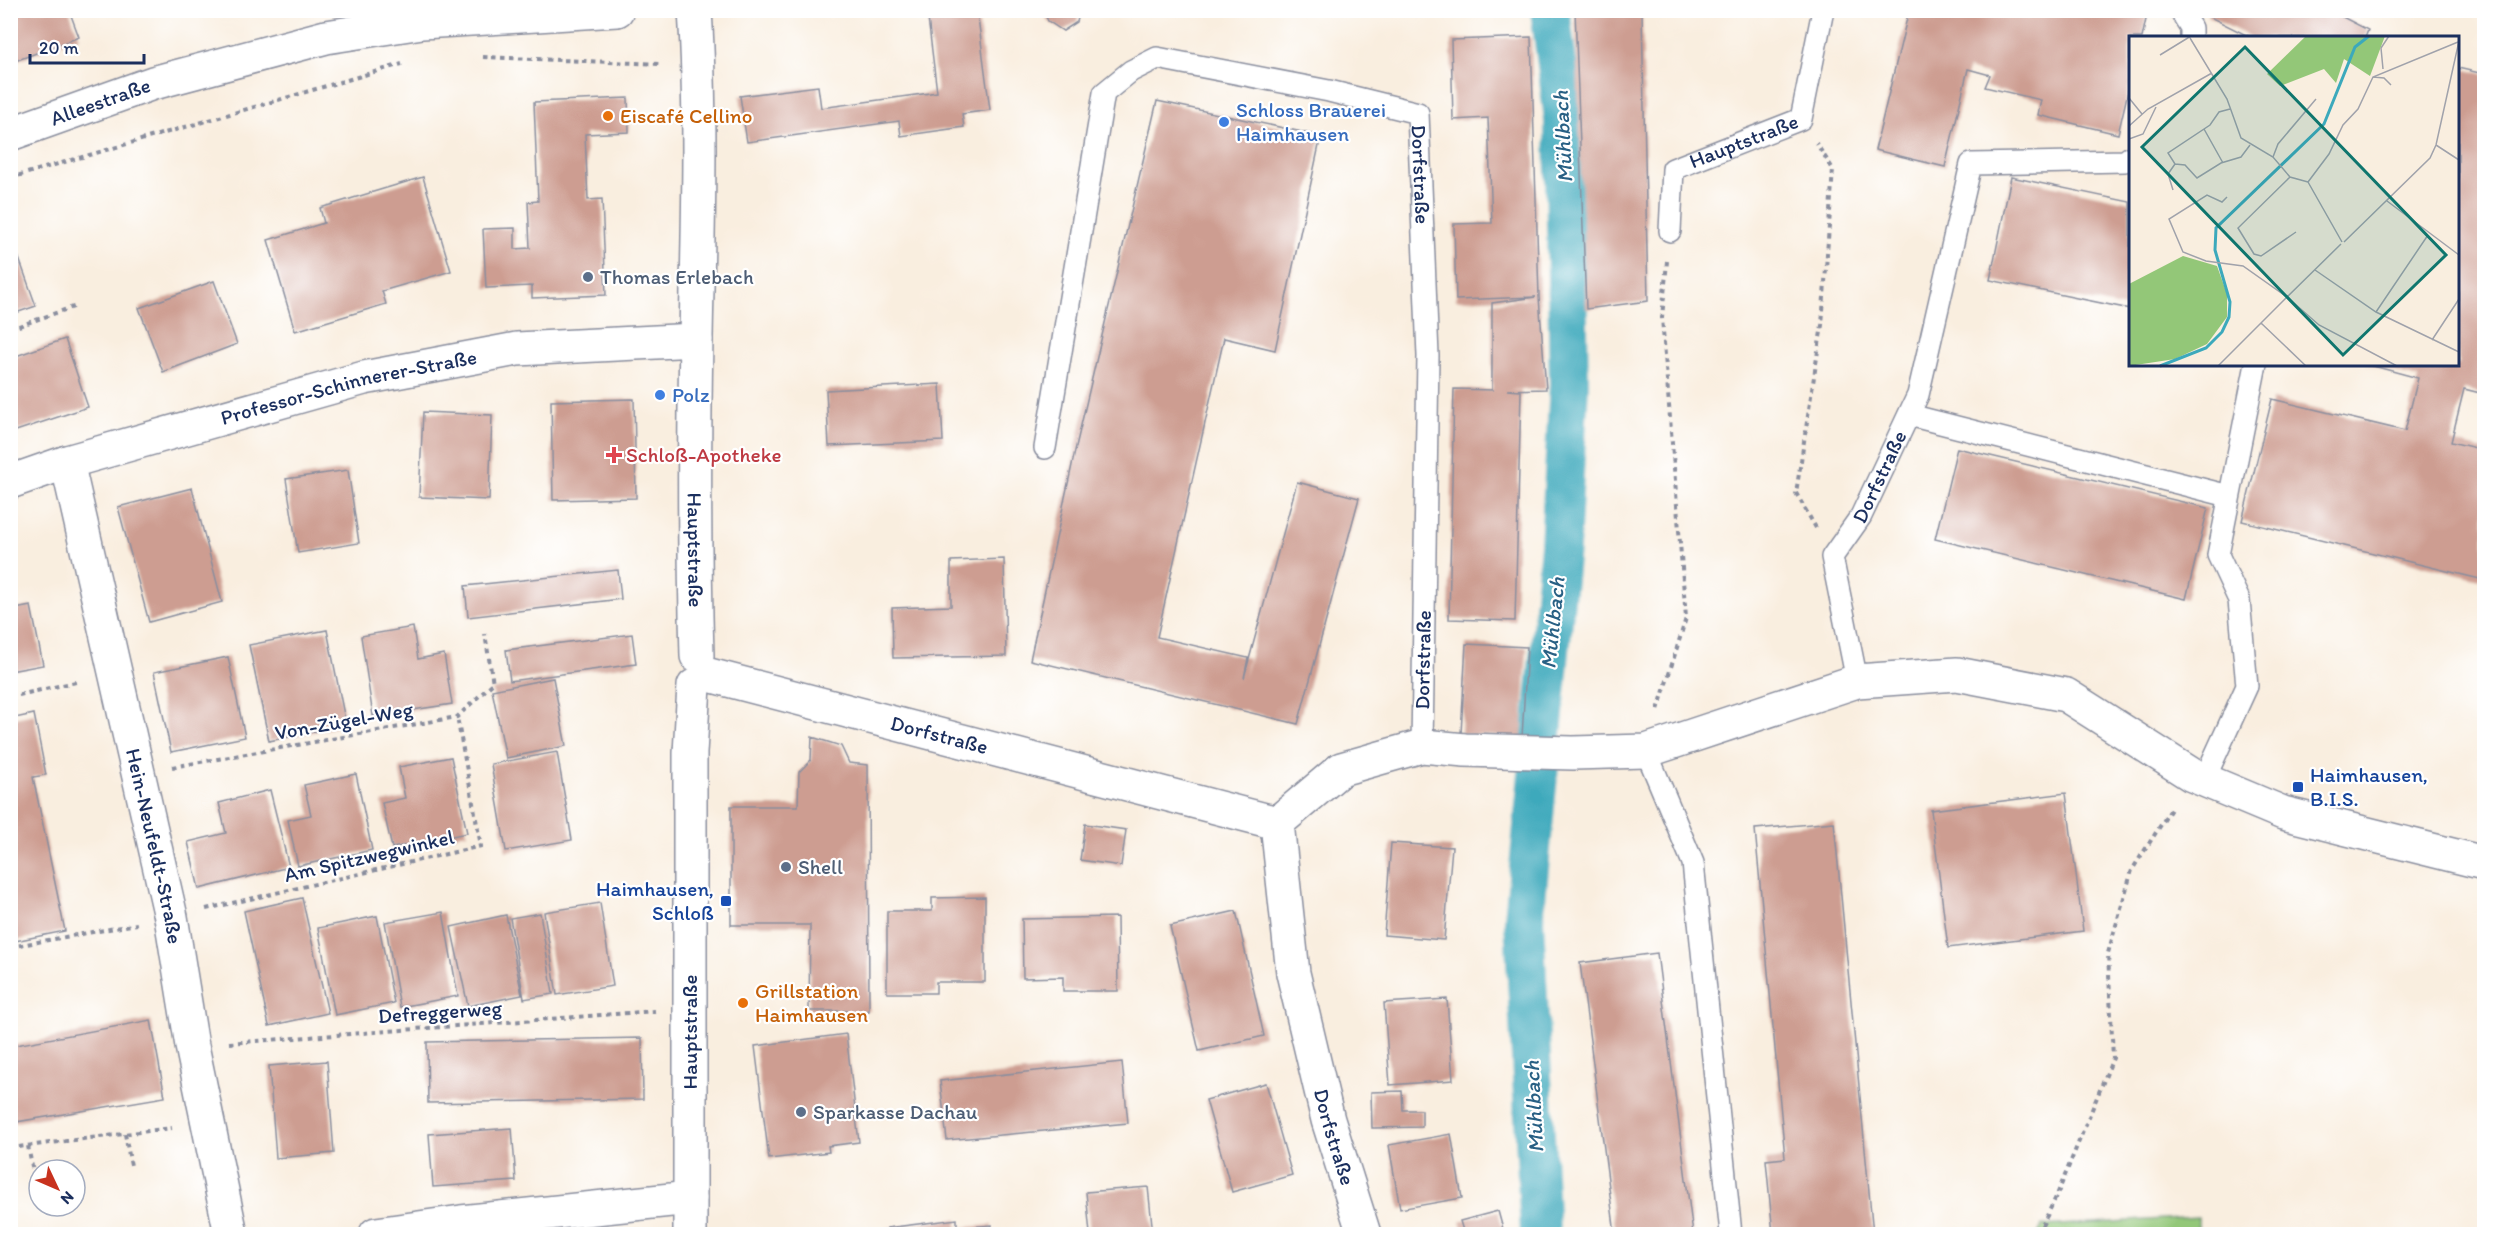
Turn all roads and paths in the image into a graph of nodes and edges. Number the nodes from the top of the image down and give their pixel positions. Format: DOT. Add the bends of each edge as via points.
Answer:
graph roads {
  1 [pos="617,10"];
  2 [pos="694,10"];
  3 [pos="1823,10"];
  4 [pos="2180,10"];
  5 [pos="2191,36"];
  6 [pos="479,57"];
  7 [pos="410,62"];
  8 [pos="698,66"];
  9 [pos="1801,119"];
  10 [pos="10,134"];
  11 [pos="2129,158"];
  12 [pos="10,178"];
  13 [pos="1670,231"];
  14 [pos="76,306"];
  15 [pos="10,329"];
  16 [pos="696,340"];
  17 [pos="2256,366"];
  18 [pos="1909,415"];
  19 [pos="1045,448"];
  20 [pos="67,462"];
  21 [pos="10,482"];
  22 [pos="2229,496"];
  23 [pos="1832,558"];
  24 [pos="485,634"];
  25 [pos="700,672"];
  26 [pos="115,674"];
  27 [pos="1857,681"];
  28 [pos="10,697"];
  29 [pos="457,717"];
  30 [pos="1422,746"];
  31 [pos="1646,751"];
  32 [pos="139,773"];
  33 [pos="2198,778"];
  34 [pos="1277,823"];
  35 [pos="2484,863"];
  36 [pos="171,917"];
  37 [pos="10,948"];
  38 [pos="690,1008"];
  39 [pos="192,1046"];
  40 [pos="208,1124"];
  41 [pos="125,1134"];
  42 [pos="28,1146"];
  43 [pos="10,1148"];
  44 [pos="30,1158"];
  45 [pos="130,1166"];
  46 [pos="690,1198"];
  47 [pos="231,1234"];
  48 [pos="376,1234"];
  49 [pos="690,1234"];
  50 [pos="1364,1234"];
  51 [pos="1731,1234"];
  52 [pos="2038,1234"];
  1 -- 10 [label="street, Alleestraße" via="422,22 326,37 153,83"];
  2 -- 8 [label="street, Hauptstraße"];
  3 -- 9 [label="lane, Hauptstraße"];
  4 -- 5 [label="lane" via="2191,28"];
  6 -- 8 [label="path"];
  7 -- 12 [label="path"];
  8 -- 16 [label="street, Hauptstraße"];
  9 -- 13 [label="lane, Hauptstraße" via="1673,169"];
  9 -- 23 [label="path" via="1833,169 1822,325 1796,493"];
  11 -- 18 [label="lane, Dorfstraße" via="2125,161 1971,164 1918,395"];
  13 -- 31 [label="path" via="1662,318 1686,618"];
  14 -- 15 [label="path"];
  16 -- 20 [label="street, Professor-Schinnerer-Straße" via="517,349 364,378"];
  16 -- 25 [label="street, Hauptstraße"];
  17 -- 22 [label="lane"];
  18 -- 22 [label="lane"];
  18 -- 23 [label="lane, Dorfstraße" via="1861,516"];
  19 -- 30 [label="lane, Dorfstraße" via="1104,93 1131,71 1157,58 1329,91 1418,113 1428,356"];
  20 -- 21 [label="street, Professor-Schinnerer-Straße"];
  20 -- 26 [label="street, Hein-Neufeldt-Straße"];
  22 -- 33 [label="lane" via="2218,555 2239,600 2247,686"];
  23 -- 27 [label="lane"];
  24 -- 29 [label="path" via="493,683"];
  25 -- 34 [label="street, Dorfstraße"];
  25 -- 38 [label="street, Hauptstraße" via="690,753"];
  26 -- 28 [label="path"];
  26 -- 32 [label="street, Hein-Neufeldt-Straße"];
  27 -- 31 [label="street"];
  27 -- 33 [label="street" via="1957,674 2066,695"];
  29 -- 32 [label="path, Von-Zügel-Weg"];
  29 -- 36 [label="path, Am Spitzwegwinkel" via="481,846"];
  30 -- 31 [label="street" via="1573,753"];
  30 -- 34 [label="street" via="1341,769"];
  31 -- 51 [label="lane" via="1693,863"];
  32 -- 36 [label="street, Hein-Neufeldt-Straße"];
  33 -- 35 [label="street" via="2283,813"];
  33 -- 52 [label="path" via="2133,870 2108,953 2113,1058"];
  34 -- 50 [label="street, Dorfstraße" via="1293,974 1328,1120"];
  36 -- 37 [label="path"];
  36 -- 39 [label="street, Hein-Neufeldt-Straße"];
  38 -- 39 [label="path, Defreggerweg"];
  38 -- 46 [label="street, Hauptstraße"];
  39 -- 40 [label="street, Hein-Neufeldt-Straße"];
  40 -- 41 [label="path"];
  40 -- 47 [label="street, Hein-Neufeldt-Straße"];
  41 -- 42 [label="path"];
  41 -- 45 [label="path"];
  42 -- 43 [label="path"];
  42 -- 44 [label="path"];
  46 -- 48 [label="street"];
  46 -- 49 [label="street, Hauptstraße"];
}
